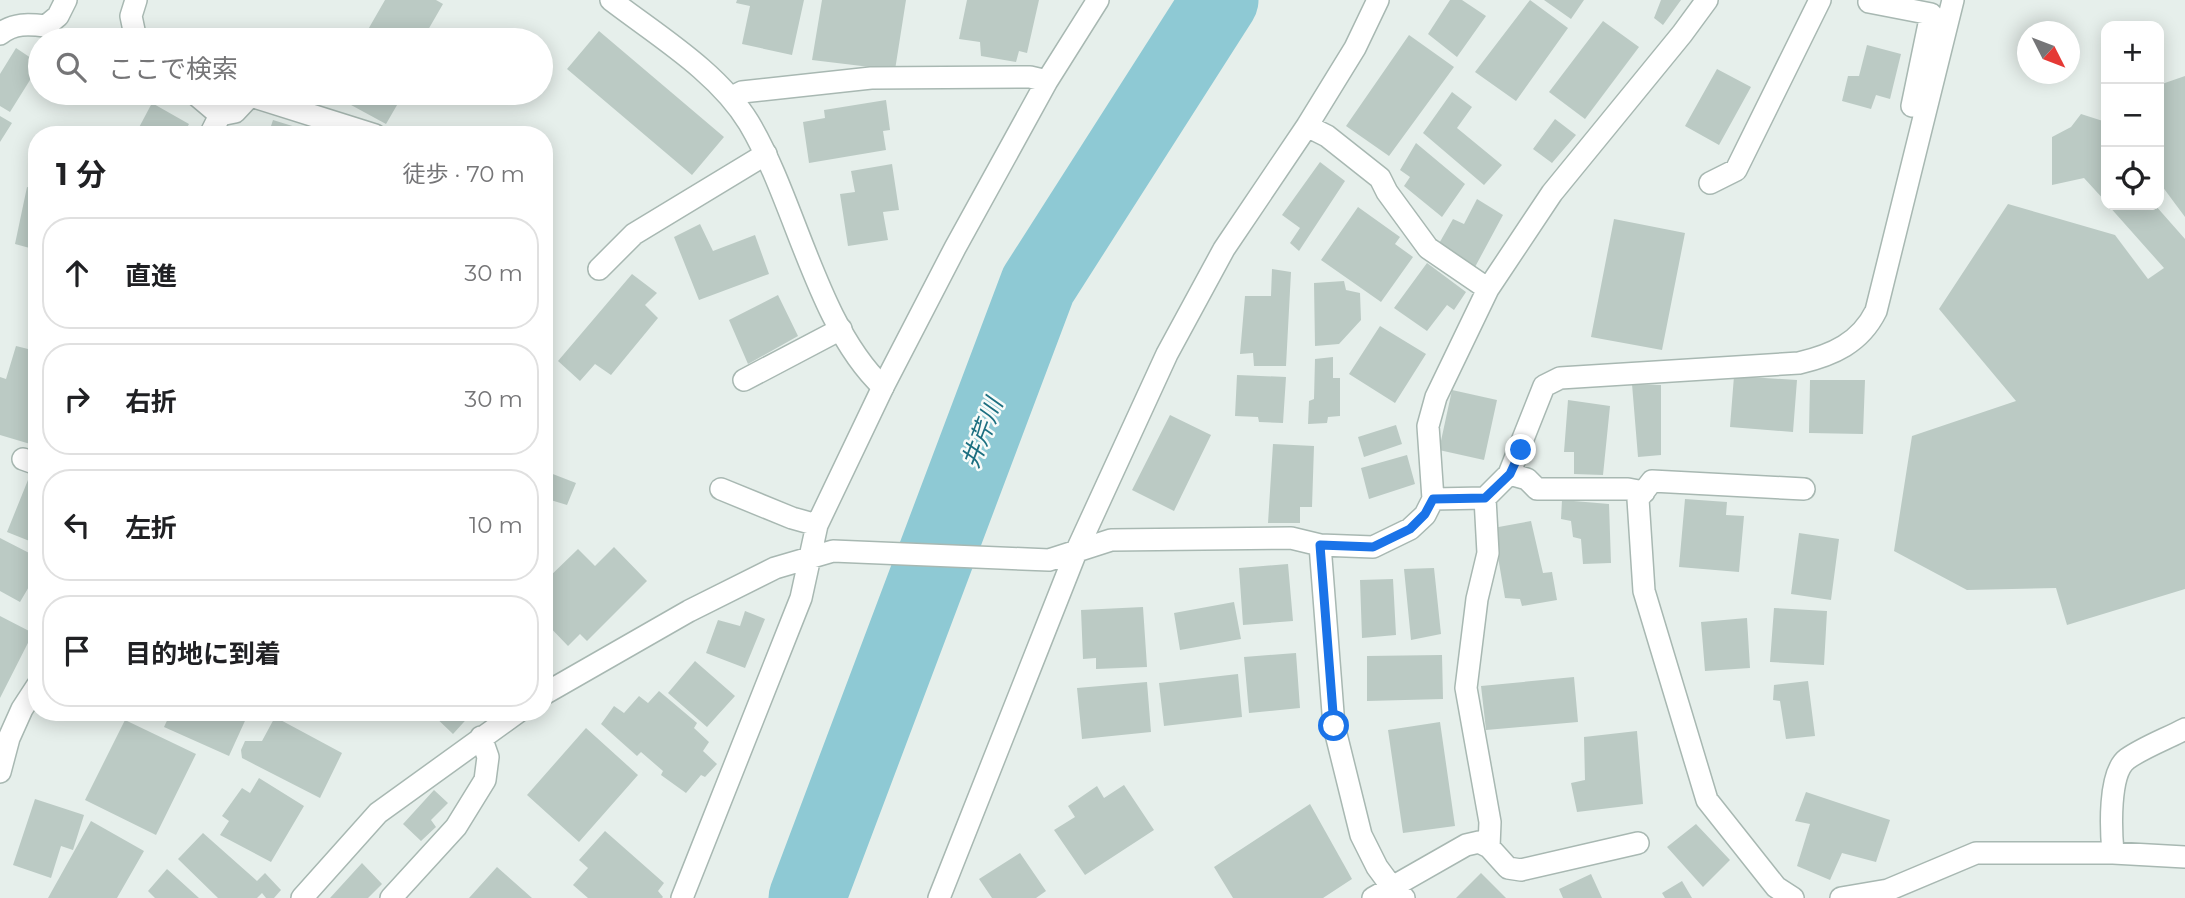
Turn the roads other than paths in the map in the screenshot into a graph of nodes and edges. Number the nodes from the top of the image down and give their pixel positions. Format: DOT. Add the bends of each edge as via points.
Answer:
graph roads {
  1 [pos="66,0"];
  2 [pos="136,0"];
  3 [pos="611,0"];
  4 [pos="1098,0"];
  5 [pos="1378,0"];
  6 [pos="1707,0"];
  7 [pos="1820,0"];
  8 [pos="1870,0"];
  9 [pos="1953,0"];
  10 [pos="134,28"];
  11 [pos="0,34"];
  12 [pos="1047,81"];
  13 [pos="732,97"];
  14 [pos="208,105"];
  15 [pos="242,105"];
  16 [pos="285,105"];
  17 [pos="1912,106"];
  18 [pos="220,115"];
  19 [pos="214,126"];
  20 [pos="348,126"];
  21 [pos="1307,126"];
  22 [pos="766,154"];
  23 [pos="1710,183"];
  24 [pos="599,269"];
  25 [pos="1488,289"];
  26 [pos="841,329"];
  27 [pos="744,380"];
  28 [pos="883,387"];
  29 [pos="1510,474"];
  30 [pos="721,489"];
  31 [pos="1804,489"];
  32 [pos="1644,492"];
  33 [pos="1485,498"];
  34 [pos="1433,499"];
  35 [pos="817,525"];
  36 [pos="1320,545"];
  37 [pos="1076,552"];
  38 [pos="811,557"];
  39 [pos="553,689"];
  40 [pos="28,700"];
  41 [pos="505,721"];
  42 [pos="2185,729"];
  43 [pos="481,737"];
  44 [pos="0,772"];
  45 [pos="0,779"];
  46 [pos="1638,843"];
  47 [pos="1489,847"];
  48 [pos="2113,853"];
  49 [pos="2185,857"];
  50 [pos="1398,892"];
  51 [pos="302,898"];
  52 [pos="391,898"];
  53 [pos="682,898"];
  54 [pos="939,898"];
  55 [pos="1373,898"];
  56 [pos="1793,898"];
  57 [pos="1841,898"];
  1 -- 11 [label="street" via="46,26 23,24"];
  2 -- 10 [label="street" via="131,16"];
  3 -- 13 [label="street"];
  4 -- 12 [label="street"];
  5 -- 21 [label="street"];
  6 -- 25 [label="street" via="1552,193"];
  7 -- 23 [label="street" via="1736,170"];
  8 -- 17 [label="street" via="1931,14"];
  9 -- 29 [label="street" via="1877,312 1867,329 1830,356 1799,363 1560,379 1544,386"];
  12 -- 13 [label="street" via="1030,77 871,78 742,92"];
  12 -- 28 [label="street"];
  13 -- 22 [label="street"];
  14 -- 18 [label="street"];
  15 -- 18 [label="street" via="235,112"];
  16 -- 20 [label="street"];
  18 -- 19 [label="street"];
  21 -- 25 [label="street" via="1380,177 1428,248"];
  21 -- 37 [label="street" via="1224,249 1167,354"];
  22 -- 24 [label="street" via="634,234"];
  22 -- 26 [label="street"];
  25 -- 34 [label="street" via="1436,397 1428,426"];
  26 -- 27 [label="street"];
  26 -- 28 [label="street" via="866,371"];
  28 -- 35 [label="street"];
  29 -- 32 [label="street" via="1537,489"];
  29 -- 33 [label="street"];
  30 -- 35 [label="street"];
  31 -- 32 [label="street" via="1651,481"];
  32 -- 56 [label="street" via="1638,499 1644,591 1707,800 1776,887"];
  33 -- 34 [label="street"];
  33 -- 47 [label="street" via="1488,554 1477,599 1466,688 1490,822"];
  34 -- 36 [label="street" via="1410,529 1373,547"];
  35 -- 38 [label="street"];
  36 -- 37 [label="street" via="1292,538 1111,540"];
  36 -- 50 [label="street" via="1334,726 1361,835 1377,867"];
  37 -- 38 [label="street" via="1049,560 833,551"];
  37 -- 54 [label="street"];
  38 -- 39 [label="street" via="775,568 689,611"];
  38 -- 53 [label="street" via="801,598"];
  40 -- 44 [label="street" via="9,738"];
  41 -- 43 [label="street"];
  42 -- 48 [label="street" via="2125,760 2116,774"];
  43 -- 51 [label="street" via="378,813"];
  43 -- 52 [label="street" via="488,757 485,780 456,827"];
  44 -- 45 [label="street"];
  46 -- 47 [label="street" via="1521,870 1508,869"];
  47 -- 50 [label="street" via="1479,842 1466,845"];
  48 -- 49 [label="street"];
  48 -- 57 [label="street" via="1976,853 1888,890"];
  50 -- 55 [label="street"];
}
